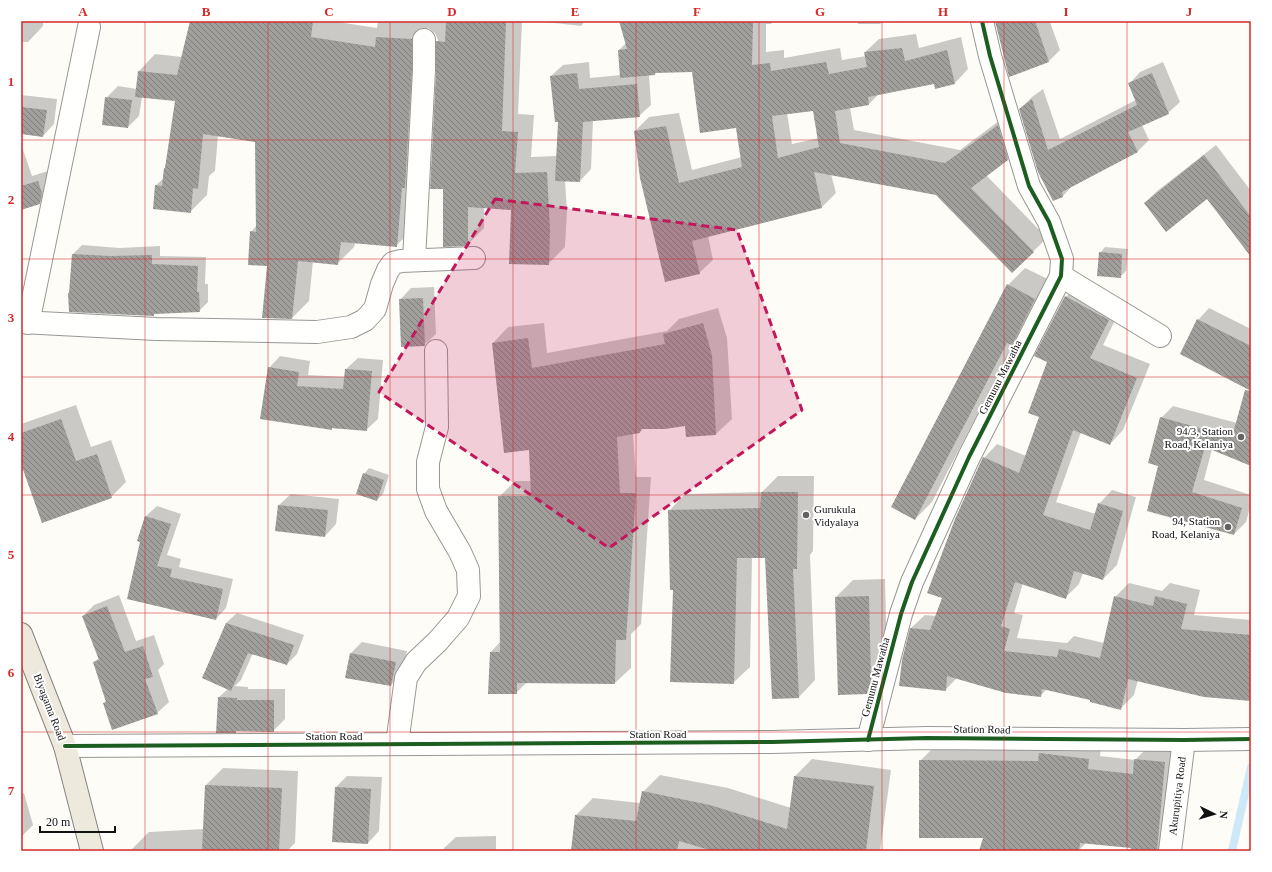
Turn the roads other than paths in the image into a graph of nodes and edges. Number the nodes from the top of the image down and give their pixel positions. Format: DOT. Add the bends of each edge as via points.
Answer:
graph roads {
  1 [pos="982,21"];
  2 [pos="89,27"];
  3 [pos="424,40"];
  4 [pos="474,258"];
  5 [pos="414,260"];
  6 [pos="1061,276"];
  7 [pos="24,323"];
  8 [pos="1160,336"];
  9 [pos="436,351"];
  10 [pos="21,634"];
  11 [pos="1251,739"];
  12 [pos="868,740"];
  13 [pos="1184,740"];
  14 [pos="397,744"];
  15 [pos="65,746"];
  16 [pos="92,851"];
  17 [pos="1170,851"];
  1 -- 6 [label="street, Gemunu Mawatha" via="1029,186 1049,222 1062,259"];
  2 -- 7 [label="street"];
  3 -- 5 [label="street"];
  4 -- 5 [label="street"];
  5 -- 7 [label="street" via="393,263 382,284 375,309 365,320 351,327 317,332"];
  6 -- 8 [label="street"];
  6 -- 12 [label="street, Gemunu Mawatha" via="969,458 912,582 901,614"];
  9 -- 14 [label="street" via="437,427 428,462 428,488 436,511 468,570 469,596 458,618 416,662 406,678"];
  10 -- 15 [label="main road, Biyagama Road"];
  11 -- 13 [label="street, Station Road"];
  12 -- 13 [label="street, Station Road"];
  12 -- 14 [label="street, Station Road"];
  13 -- 17 [label="street, Akurupitiya Road"];
  14 -- 15 [label="street, Station Road"];
  15 -- 16 [label="main road, Biyagama Road"];
}
